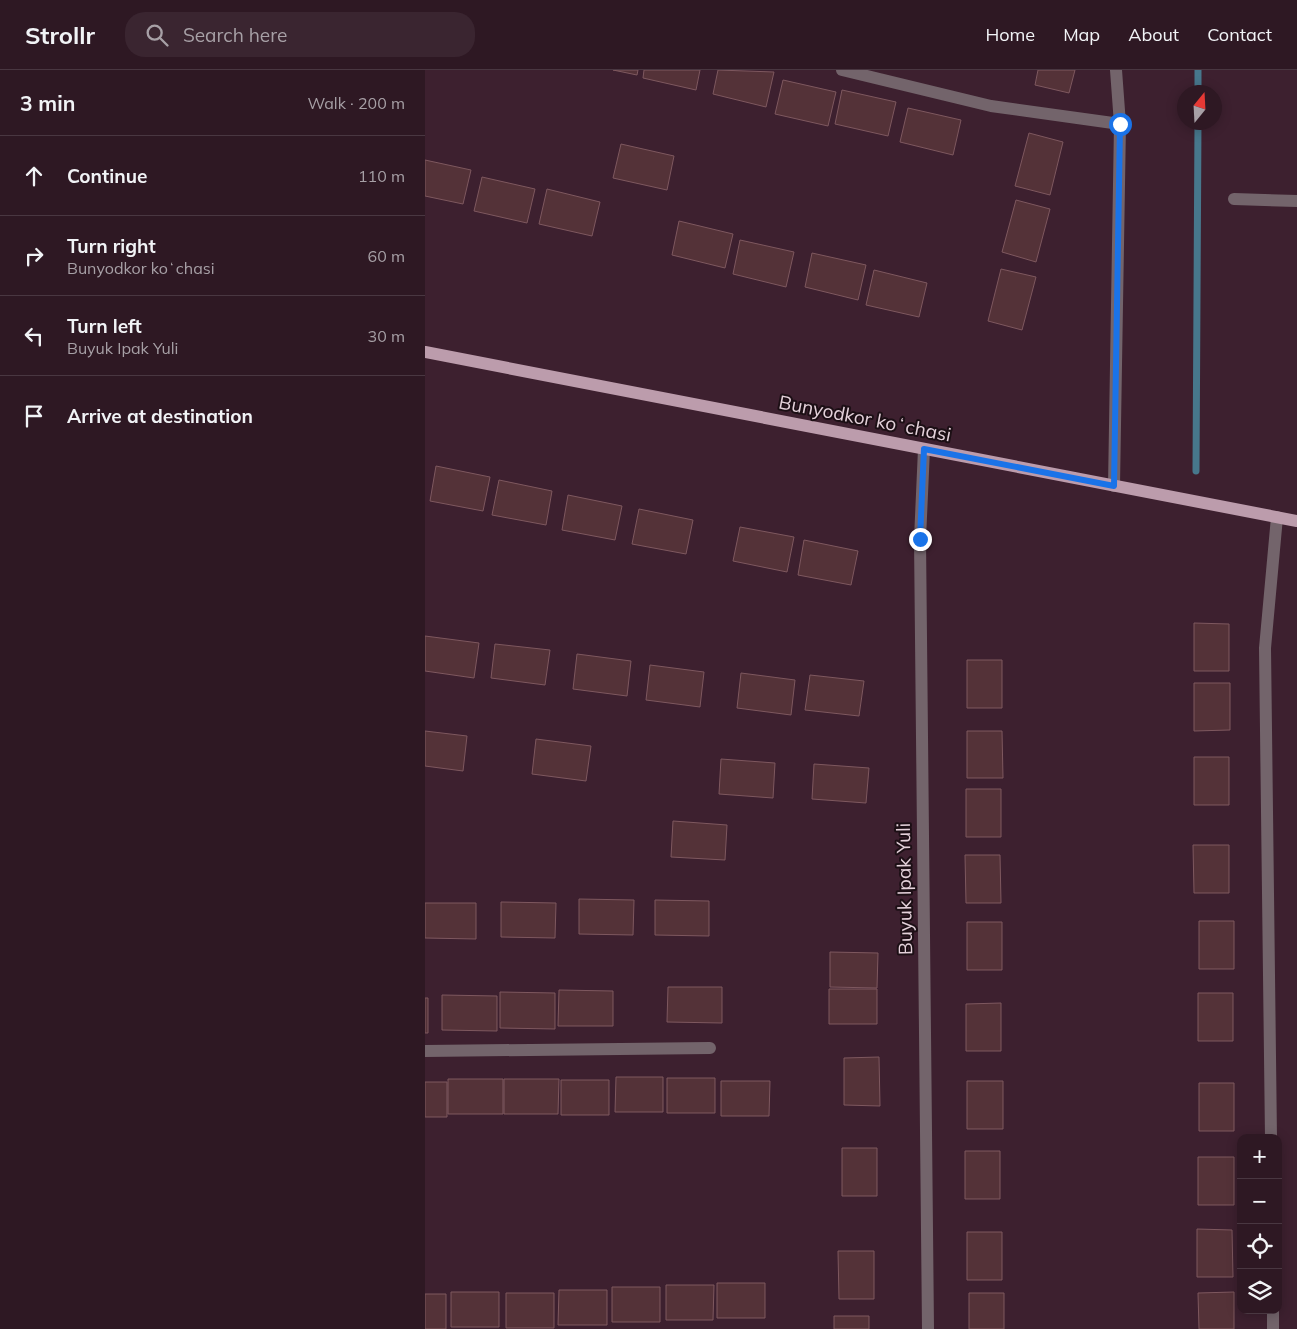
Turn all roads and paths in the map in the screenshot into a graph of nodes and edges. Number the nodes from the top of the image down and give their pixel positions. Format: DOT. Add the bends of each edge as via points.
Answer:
graph roads {
  1 [pos="843,70"];
  2 [pos="1116,70"];
  3 [pos="1120,124"];
  4 [pos="1234,199"];
  5 [pos="1297,201"];
  6 [pos="425,352"];
  7 [pos="924,449"];
  8 [pos="1114,486"];
  9 [pos="1277,517"];
  10 [pos="1297,521"];
  11 [pos="710,1048"];
  12 [pos="425,1051"];
  13 [pos="1271,1134"];
  14 [pos="1273,1314"];
  15 [pos="928,1329"];
  16 [pos="1273,1329"];
  1 -- 3 [label="street" via="991,106"];
  2 -- 3 [label="street"];
  3 -- 8 [label="street"];
  4 -- 5 [label="street"];
  6 -- 7 [label="main road, Bunyodkor koʻchasi"];
  7 -- 8 [label="main road, Bunyodkor koʻchasi"];
  7 -- 15 [label="street, Buyuk Ipak Yuli" via="920,539"];
  8 -- 9 [label="main road, Bunyodkor koʻchasi"];
  9 -- 10 [label="main road, Bunyodkor koʻchasi"];
  9 -- 13 [label="street" via="1265,648"];
  11 -- 12 [label="street"];
  14 -- 16 [label="street"];
}
